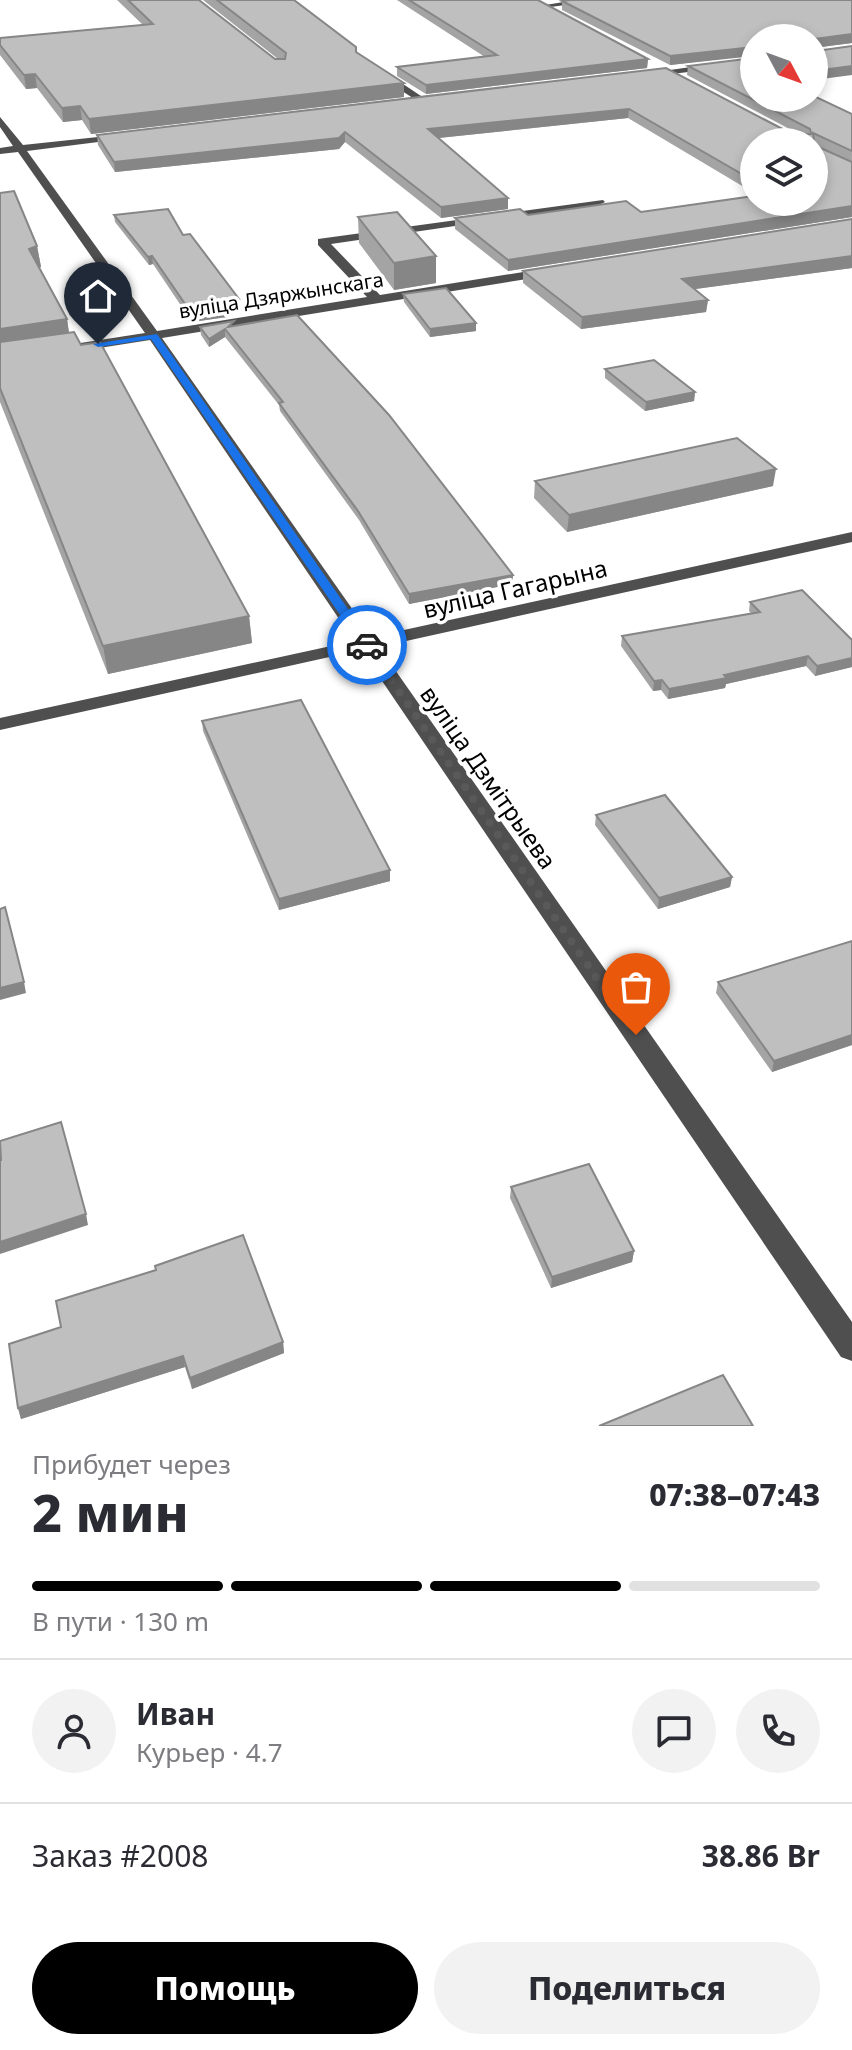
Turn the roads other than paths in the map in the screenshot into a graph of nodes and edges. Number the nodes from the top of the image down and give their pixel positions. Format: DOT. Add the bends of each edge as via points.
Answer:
graph roads {
  1 [pos="531,0"];
  2 [pos="599,0"];
  3 [pos="543,6"];
  4 [pos="556,13"];
  5 [pos="740,63"];
  6 [pos="650,64"];
  7 [pos="373,69"];
  8 [pos="663,72"];
  9 [pos="633,75"];
  10 [pos="677,79"];
  11 [pos="437,98"];
  12 [pos="422,100"];
  13 [pos="406,102"];
  14 [pos="0,120"];
  15 [pos="129,135"];
  16 [pos="22,148"];
  17 [pos="0,151"];
  18 [pos="599,202"];
  19 [pos="561,270"];
  20 [pos="377,300"];
  21 [pos="154,336"];
  22 [pos="56,351"];
  23 [pos="852,537"];
  24 [pos="367,645"];
  25 [pos="0,724"];
  26 [pos="852,1347"];
  1 -- 3 [label="street"];
  2 -- 3 [label="street"];
  3 -- 4 [label="street"];
  5 -- 8 [label="street"];
  6 -- 8 [label="street"];
  7 -- 12 [label="street"];
  8 -- 9 [label="street"];
  8 -- 10 [label="street"];
  11 -- 12 [label="street"];
  12 -- 13 [label="street"];
  14 -- 16 [label="street, вуліца Дзмітрыева"];
  15 -- 16 [label="street"];
  16 -- 17 [label="street"];
  16 -- 21 [label="street, вуліца Дзмітрыева"];
  18 -- 20 [label="street" via="322,242"];
  19 -- 20 [label="street, вуліца Дзяржынскага"];
  20 -- 21 [label="street, вуліца Дзяржынскага"];
  21 -- 22 [label="street, вуліца Дзяржынскага"];
  21 -- 24 [label="street, вуліца Дзмітрыева"];
  23 -- 24 [label="street, вуліца Гагарына"];
  24 -- 25 [label="street, вуліца Гагарына"];
  24 -- 26 [label="street, вуліца Дзмітрыева"];
}
